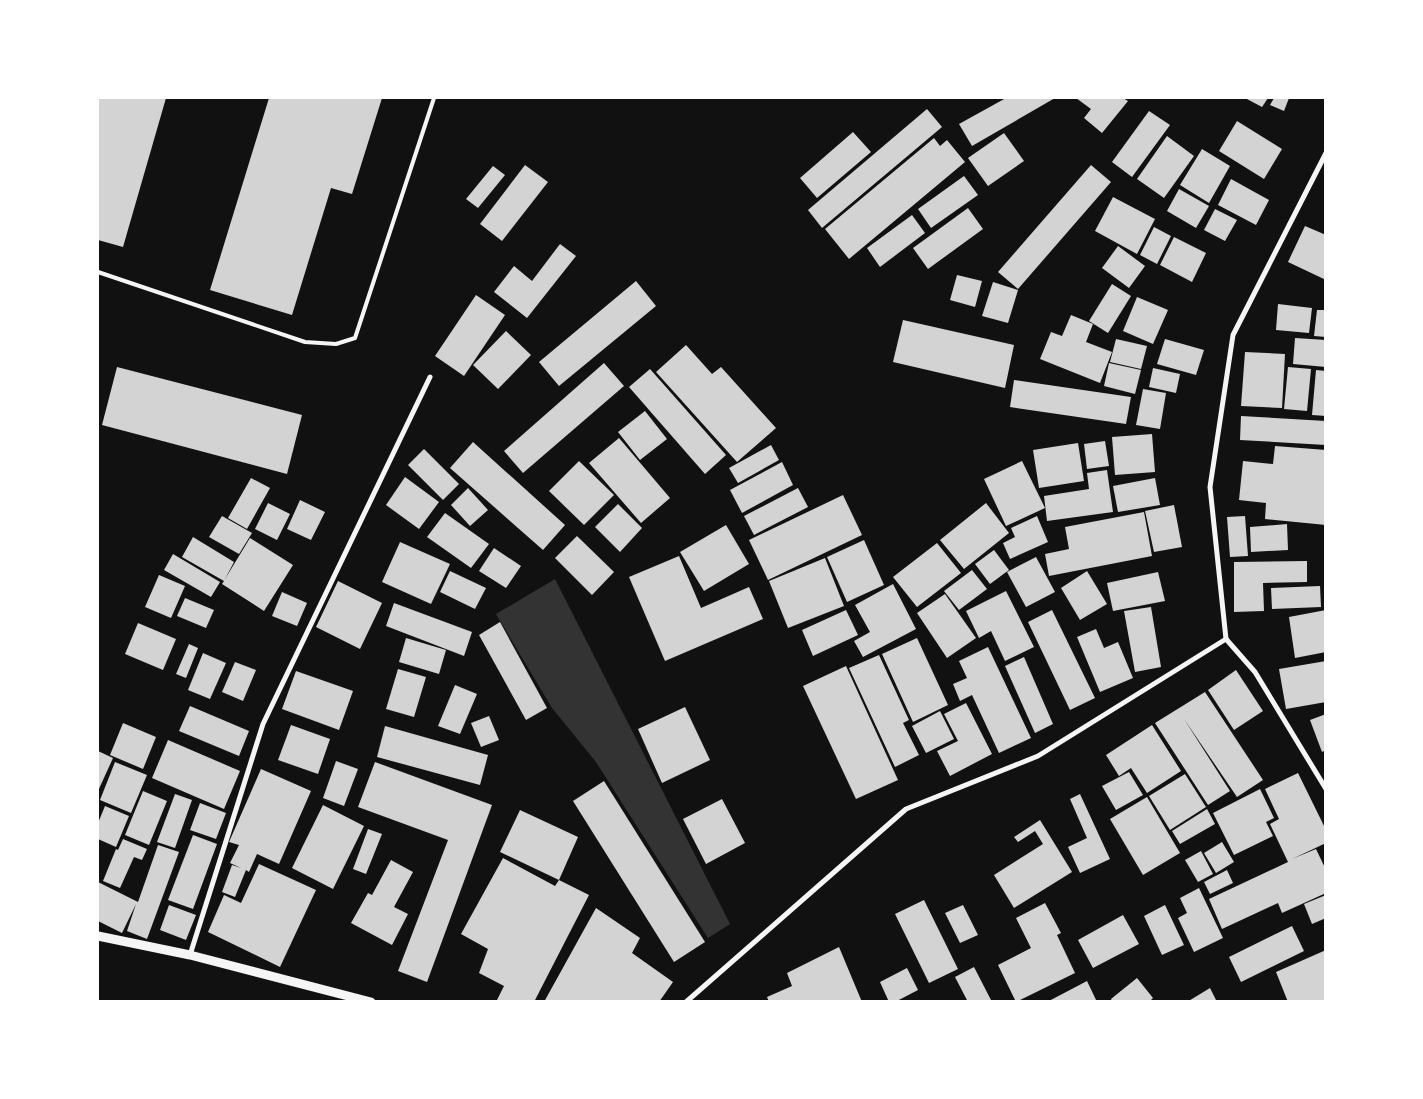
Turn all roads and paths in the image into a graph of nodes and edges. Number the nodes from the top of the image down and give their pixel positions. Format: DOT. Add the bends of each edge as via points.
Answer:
graph roads {
  1 [pos="434,98"];
  2 [pos="1326,153"];
  3 [pos="98,272"];
  4 [pos="430,376"];
  5 [pos="1226,640"];
  6 [pos="1326,789"];
  7 [pos="98,936"];
  8 [pos="190,955"];
  9 [pos="371,1002"];
  10 [pos="686,1002"];
  1 -- 3 [label="lane" via="355,338 336,344 305,342"];
  2 -- 5 [label="street" via="1233,336 1210,487"];
  4 -- 8 [label="street" via="263,724"];
  5 -- 6 [label="street" via="1255,672"];
  5 -- 10 [label="street" via="1038,756 906,809"];
  7 -- 8 [label="street"];
  8 -- 9 [label="street"];
}
